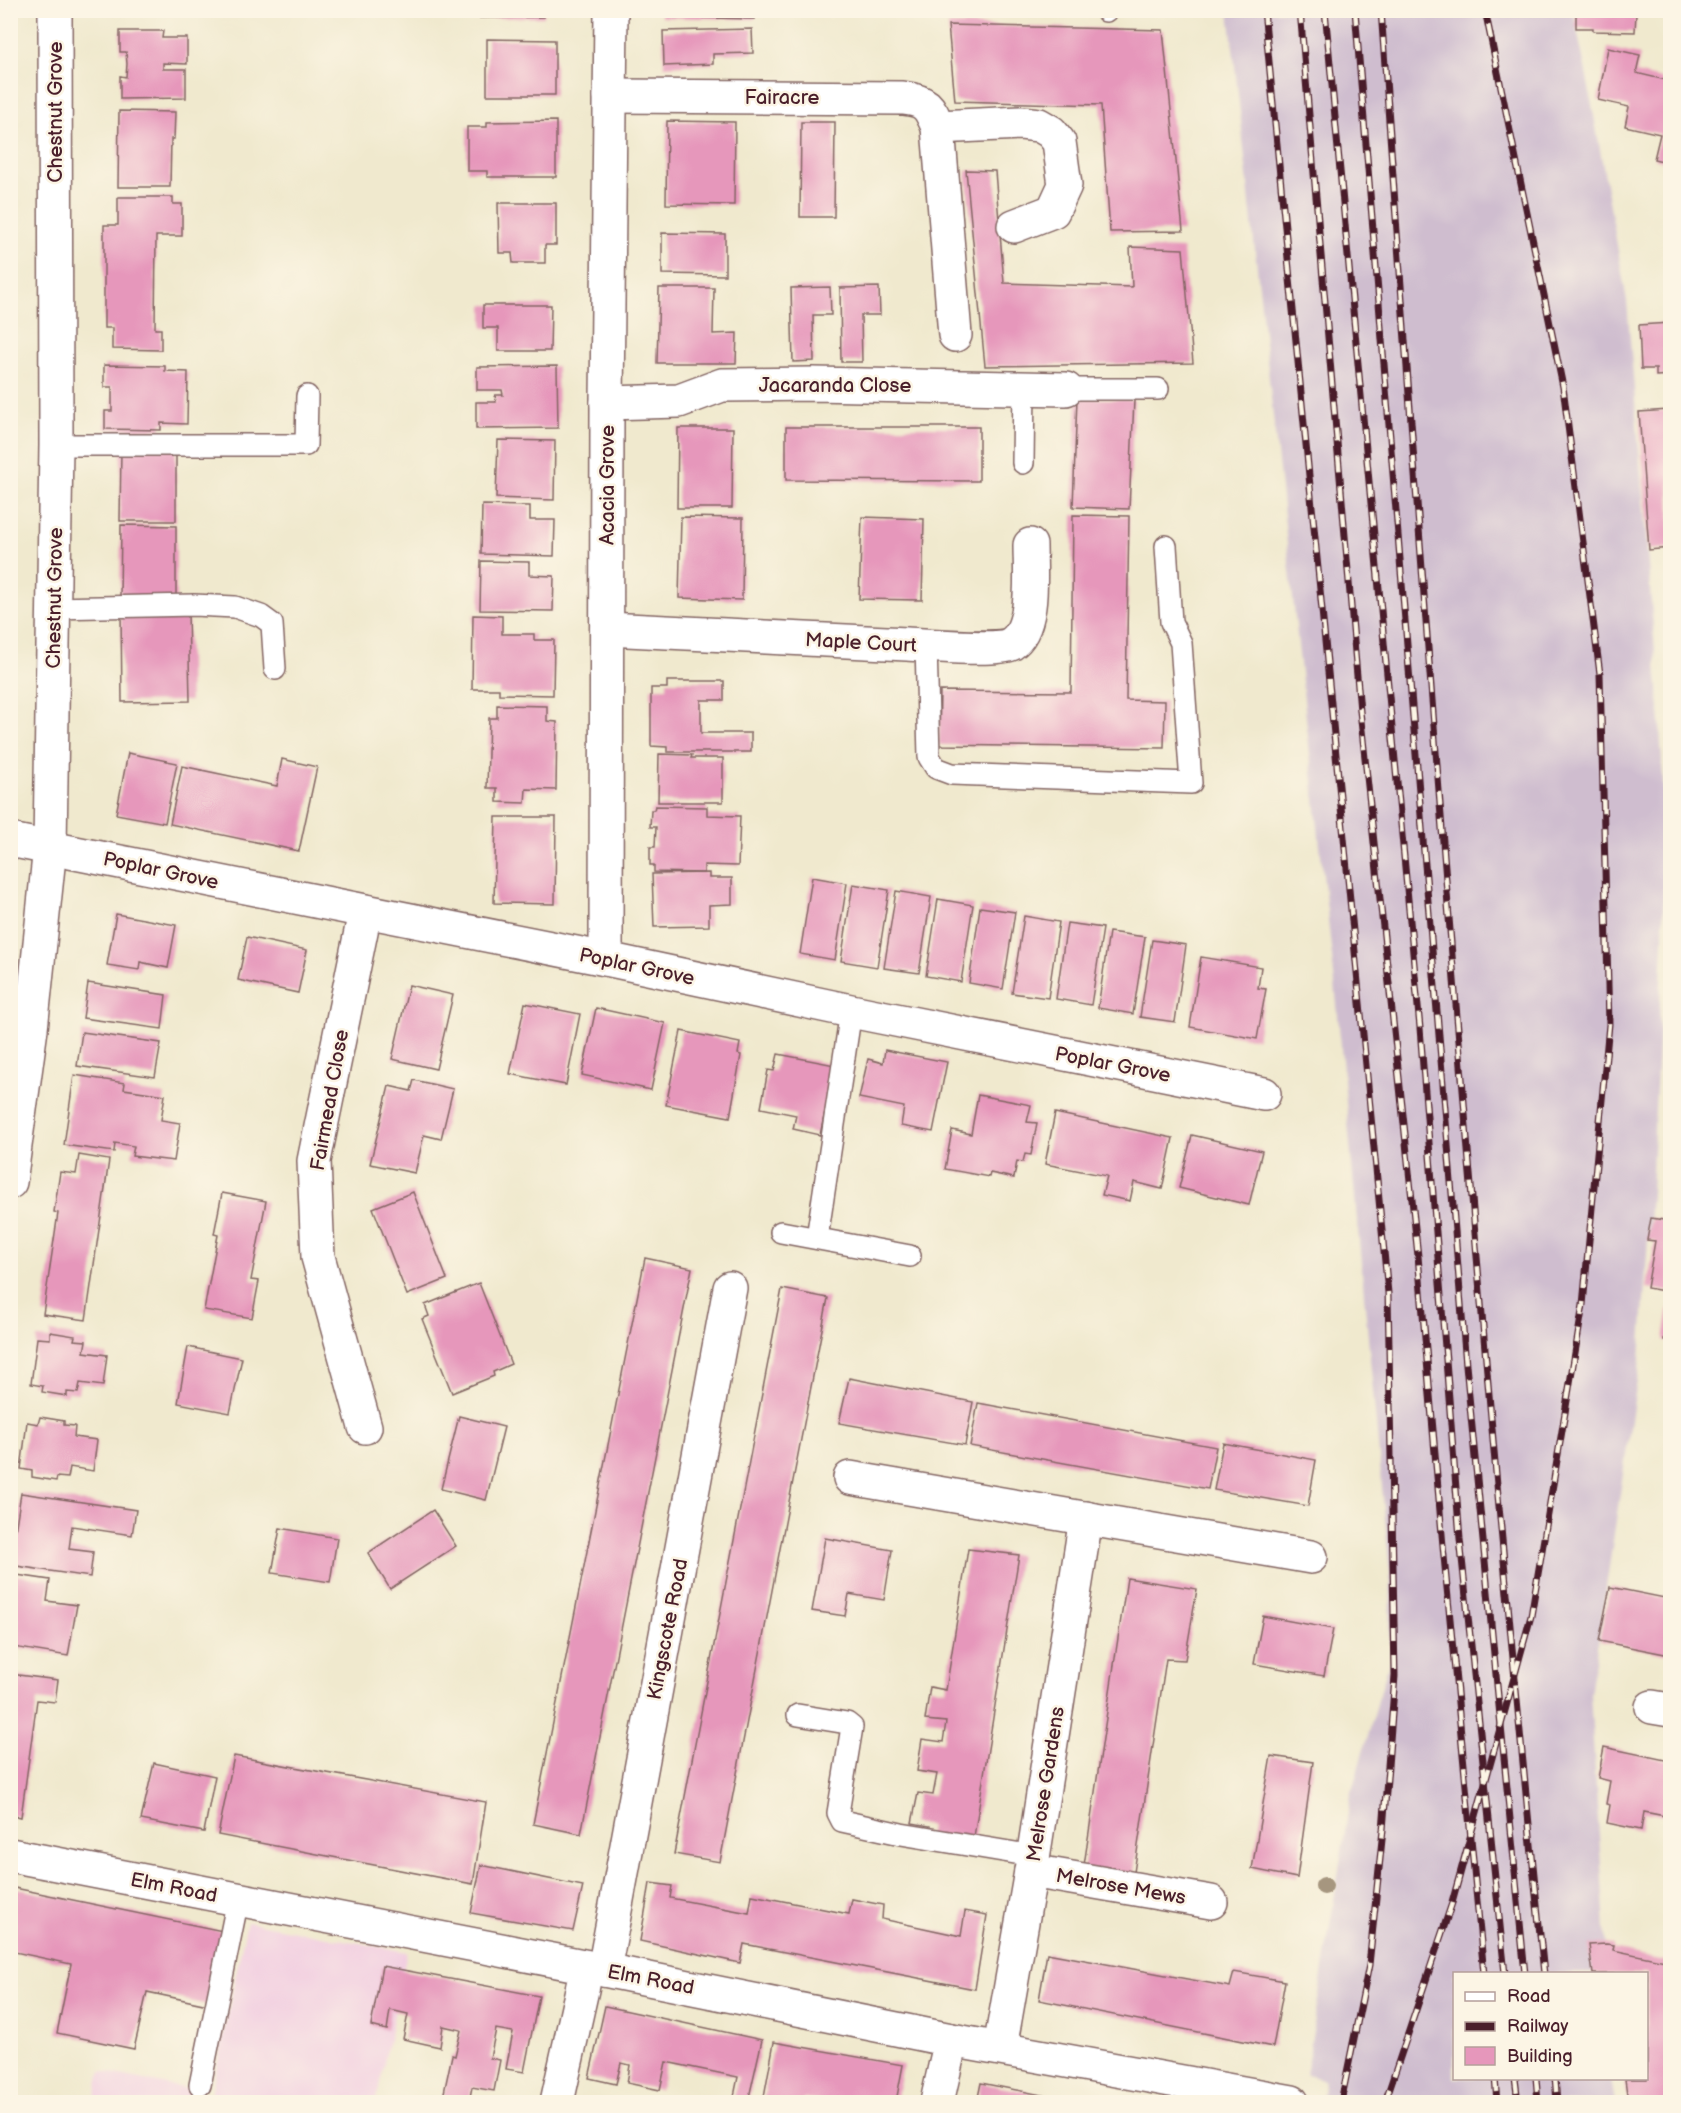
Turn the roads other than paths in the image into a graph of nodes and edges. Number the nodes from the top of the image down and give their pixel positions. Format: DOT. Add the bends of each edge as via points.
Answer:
graph roads {
  1 [pos="55,10"];
  2 [pos="611,10"];
  3 [pos="610,96"];
  4 [pos="938,127"];
  5 [pos="1014,226"];
  6 [pos="955,335"];
  7 [pos="1024,386"];
  8 [pos="1066,389"];
  9 [pos="1158,389"];
  10 [pos="307,396"];
  11 [pos="607,403"];
  12 [pos="56,445"];
  13 [pos="1023,463"];
  14 [pos="1030,545"];
  15 [pos="1166,546"];
  16 [pos="53,608"];
  17 [pos="607,629"];
  18 [pos="926,645"];
  19 [pos="275,669"];
  20 [pos="10,840"];
  21 [pos="50,847"];
  22 [pos="365,912"];
  23 [pos="606,959"];
  24 [pos="851,1011"];
  25 [pos="1264,1094"];
  26 [pos="10,1182"];
  27 [pos="781,1232"];
  28 [pos="817,1238"];
  29 [pos="910,1256"];
  30 [pos="730,1287"];
  31 [pos="365,1427"];
  32 [pos="850,1478"];
  33 [pos="1086,1518"];
  34 [pos="1311,1557"];
  35 [pos="798,1715"];
  36 [pos="10,1855"];
  37 [pos="1032,1864"];
  38 [pos="238,1899"];
  39 [pos="1211,1902"];
  40 [pos="596,1968"];
  41 [pos="951,2040"];
  42 [pos="1000,2048"];
  43 [pos="200,2085"];
  44 [pos="557,2103"];
  45 [pos="937,2103"];
  46 [pos="1292,2103"];
  1 -- 12 [label="street, Chestnut Grove"];
  2 -- 3 [label="street, Acacia Grove"];
  3 -- 4 [label="street, Fairacre" via="903,98 917,100 931,109"];
  3 -- 11 [label="street, Acacia Grove"];
  4 -- 5 [label="street" via="1038,124 1059,142 1065,186 1053,211"];
  4 -- 6 [label="street, Fairacre"];
  7 -- 8 [label="street, Jacaranda Close"];
  7 -- 11 [label="street, Jacaranda Close" via="722,385 679,401"];
  7 -- 13 [label="lane"];
  8 -- 9 [label="lane"];
  10 -- 12 [label="lane" via="306,445"];
  11 -- 17 [label="street, Acacia Grove"];
  12 -- 16 [label="street, Chestnut Grove"];
  14 -- 18 [label="street, Maple Court" via="1029,609 1022,633 1010,645"];
  15 -- 18 [label="lane" via="1171,622 1180,643 1191,783 952,774 936,768 929,757"];
  16 -- 19 [label="lane" via="235,607 272,624"];
  16 -- 21 [label="street, Chestnut Grove"];
  17 -- 18 [label="street, Maple Court"];
  17 -- 23 [label="street, Acacia Grove"];
  20 -- 21 [label="street, Poplar Grove"];
  21 -- 22 [label="street, Poplar Grove"];
  21 -- 26 [label="street, Chestnut Grove"];
  22 -- 23 [label="street, Poplar Grove"];
  22 -- 31 [label="street, Fairmead Close" via="314,1161 318,1257"];
  23 -- 24 [label="street, Poplar Grove"];
  24 -- 25 [label="street, Poplar Grove"];
  24 -- 28 [label="lane"];
  27 -- 28 [label="lane"];
  28 -- 29 [label="lane"];
  30 -- 40 [label="street, Kingscote Road"];
  32 -- 33 [label="street"];
  33 -- 34 [label="street"];
  33 -- 37 [label="street, Melrose Gardens"];
  35 -- 37 [label="lane" via="852,1727 838,1813 842,1821"];
  36 -- 38 [label="street, Elm Road"];
  37 -- 39 [label="street, Melrose Mews" via="1055,1873"];
  37 -- 42 [label="street, Melrose Gardens"];
  38 -- 40 [label="street, Elm Road"];
  38 -- 43 [label="lane"];
  40 -- 41 [label="street, Elm Road"];
  40 -- 44 [label="street, Kingscote Road"];
  41 -- 42 [label="street, Elm Road"];
  41 -- 45 [label="street"];
  42 -- 46 [label="street, Elm Road"];
}
